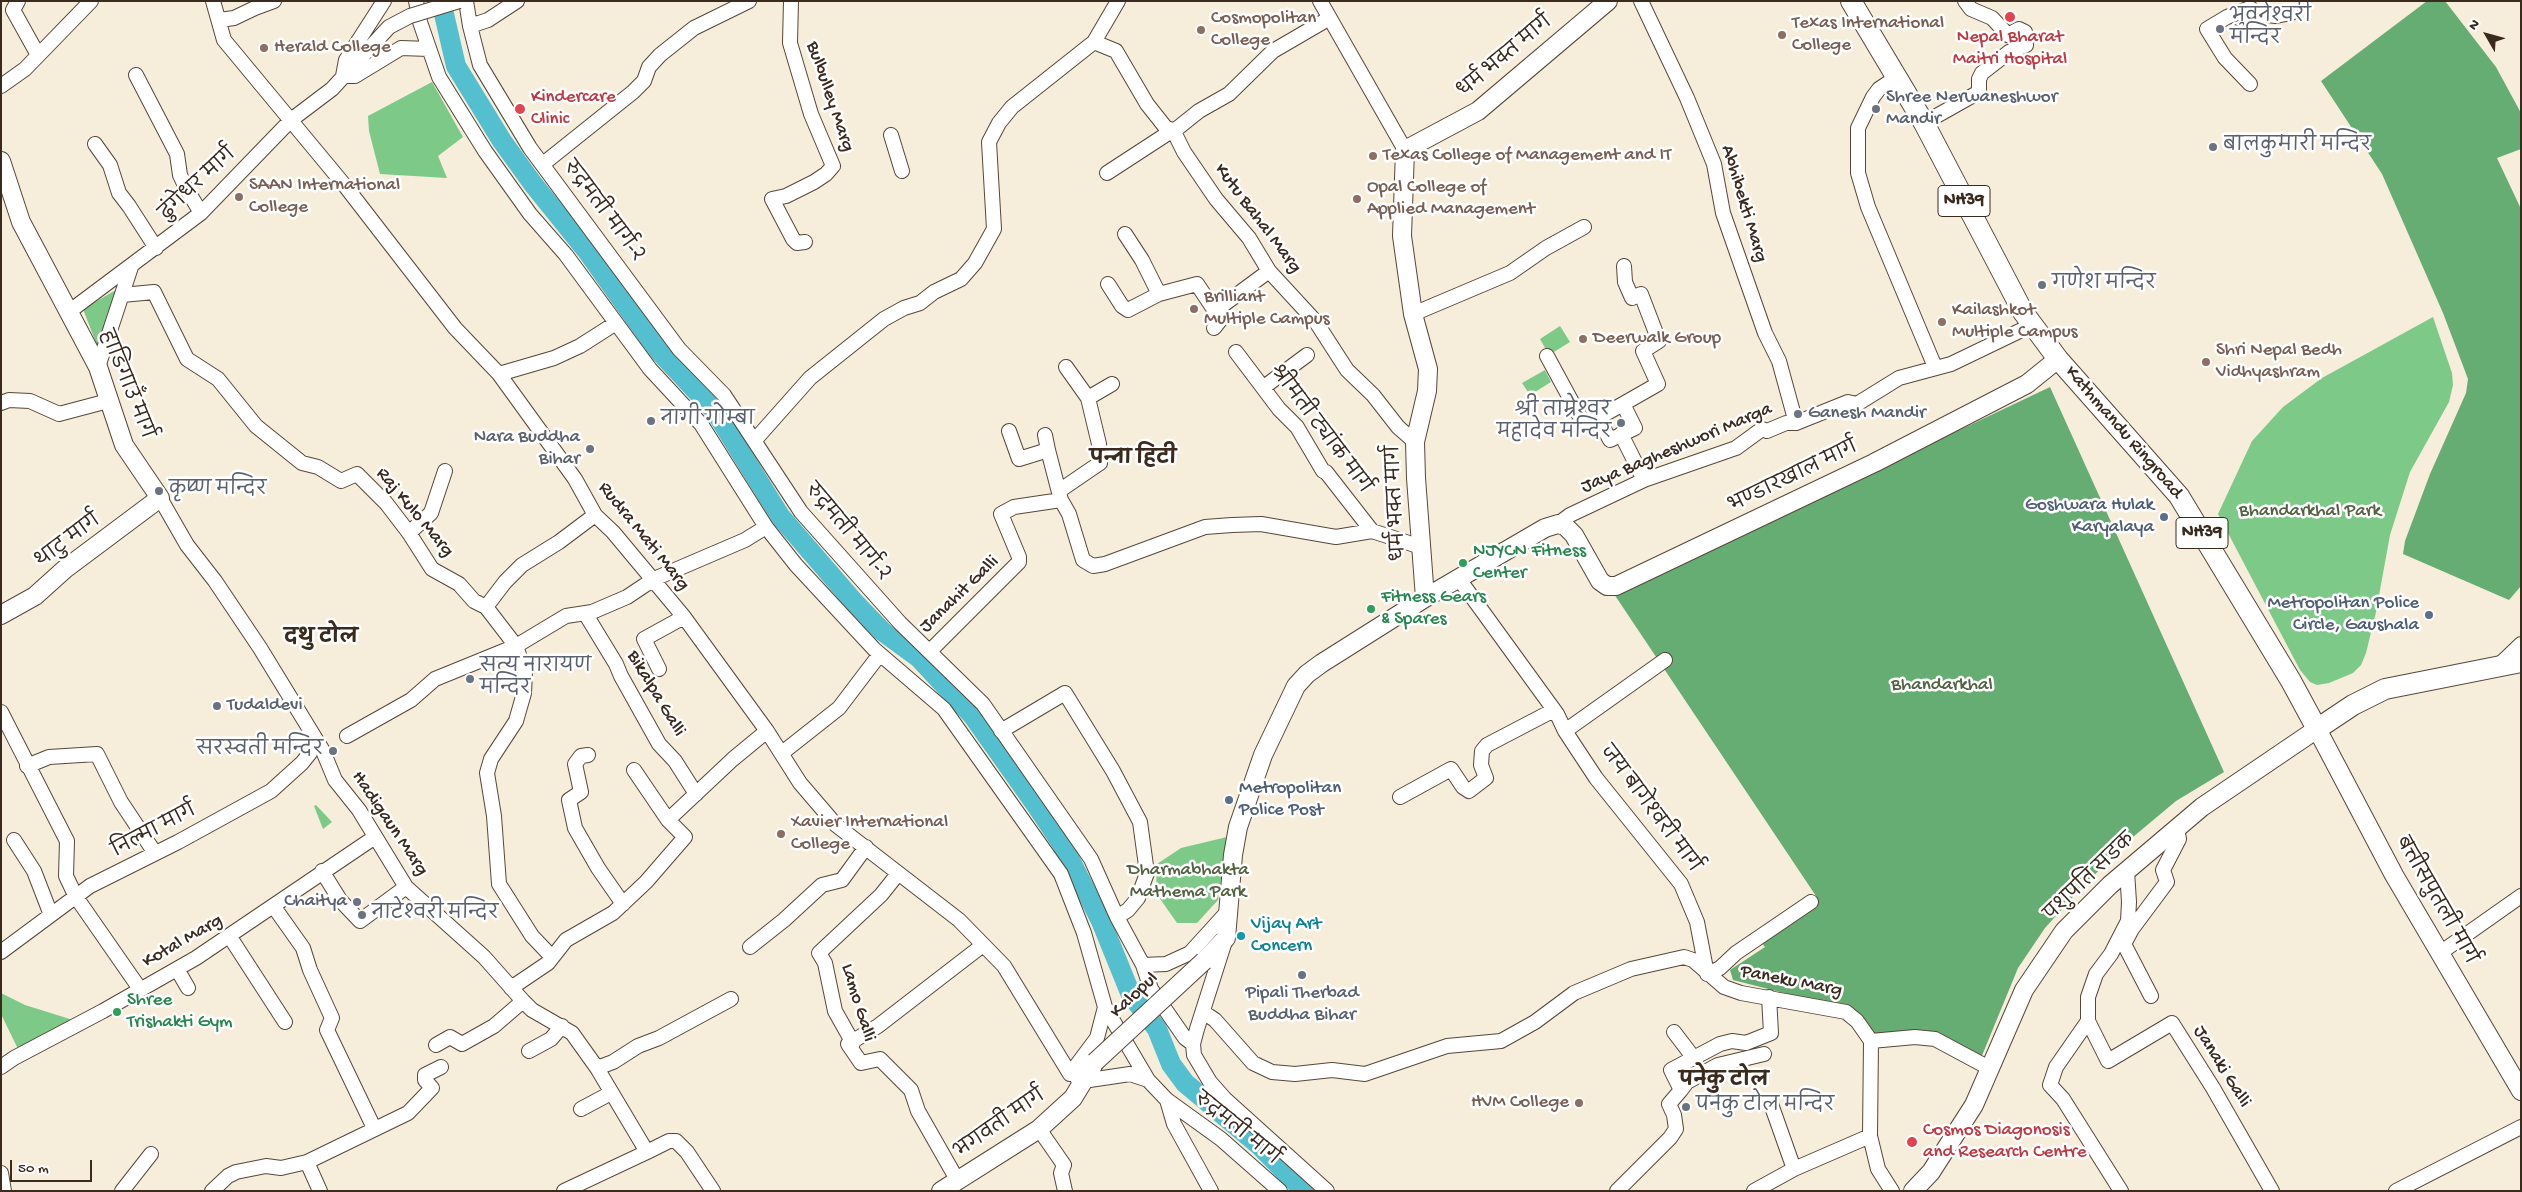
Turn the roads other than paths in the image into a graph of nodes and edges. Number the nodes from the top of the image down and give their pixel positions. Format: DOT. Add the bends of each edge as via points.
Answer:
graph roads {
  1 [pos="18,1"];
  2 [pos="91,1"];
  3 [pos="212,1"];
  4 [pos="274,1"];
  5 [pos="384,1"];
  6 [pos="416,1"];
  7 [pos="459,1"];
  8 [pos="466,1"];
  9 [pos="517,1"];
  10 [pos="748,1"];
  11 [pos="791,1"];
  12 [pos="1118,1"];
  13 [pos="1320,1"];
  14 [pos="1608,1"];
  15 [pos="1641,1"];
  16 [pos="1851,1"];
  17 [pos="1965,1"];
  18 [pos="2291,13"];
  19 [pos="1328,19"];
  20 [pos="219,20"];
  21 [pos="470,26"];
  22 [pos="1094,42"];
  23 [pos="429,49"];
  24 [pos="38,55"];
  25 [pos="136,75"];
  26 [pos="343,76"];
  27 [pos="1897,77"];
  28 [pos="2250,84"];
  29 [pos="1,86"];
  30 [pos="291,120"];
  31 [pos="1924,124"];
  32 [pos="1174,130"];
  33 [pos="891,135"];
  34 [pos="94,144"];
  35 [pos="1405,150"];
  36 [pos="1,161"];
  37 [pos="543,164"];
  38 [pos="902,171"];
  39 [pos="1107,173"];
  40 [pos="202,213"];
  41 [pos="1584,227"];
  42 [pos="1125,234"];
  43 [pos="804,242"];
  44 [pos="156,248"];
  45 [pos="1624,266"];
  46 [pos="131,267"];
  47 [pos="1269,271"];
  48 [pos="1108,284"];
  49 [pos="1159,294"];
  50 [pos="122,295"];
  51 [pos="1215,310"];
  52 [pos="70,311"];
  53 [pos="1413,314"];
  54 [pos="616,323"];
  55 [pos="2032,325"];
  56 [pos="1214,328"];
  57 [pos="1236,352"];
  58 [pos="1307,355"];
  59 [pos="1547,356"];
  60 [pos="2058,358"];
  61 [pos="98,366"];
  62 [pos="1066,367"];
  63 [pos="1935,367"];
  64 [pos="499,374"];
  65 [pos="1112,384"];
  66 [pos="1264,387"];
  67 [pos="1088,398"];
  68 [pos="108,401"];
  69 [pos="1,404"];
  70 [pos="1623,404"];
  71 [pos="1598,418"];
  72 [pos="1796,423"];
  73 [pos="1009,431"];
  74 [pos="1621,434"];
  75 [pos="1045,435"];
  76 [pos="755,440"];
  77 [pos="1415,442"];
  78 [pos="1048,450"];
  79 [pos="445,471"];
  80 [pos="1644,480"];
  81 [pos="1060,496"];
  82 [pos="160,498"];
  83 [pos="595,515"];
  84 [pos="1561,525"];
  85 [pos="766,527"];
  86 [pos="1372,531"];
  87 [pos="409,532"];
  88 [pos="1421,546"];
  89 [pos="654,579"];
  90 [pos="1459,579"];
  91 [pos="1425,598"];
  92 [pos="486,607"];
  93 [pos="592,612"];
  94 [pos="1,615"];
  95 [pos="684,616"];
  96 [pos="2521,644"];
  97 [pos="516,646"];
  98 [pos="930,651"];
  99 [pos="880,654"];
  100 [pos="1665,660"];
  101 [pos="2521,662"];
  102 [pos="2498,667"];
  103 [pos="659,669"];
  104 [pos="1554,710"];
  105 [pos="1,712"];
  106 [pos="2317,729"];
  107 [pos="767,731"];
  108 [pos="1001,731"];
  109 [pos="1565,732"];
  110 [pos="347,736"];
  111 [pos="314,737"];
  112 [pos="782,753"];
  113 [pos="588,755"];
  114 [pos="27,766"];
  115 [pos="634,770"];
  116 [pos="696,794"];
  117 [pos="1400,797"];
  118 [pos="668,820"];
  119 [pos="2177,828"];
  120 [pos="375,837"];
  121 [pos="14,840"];
  122 [pos="866,847"];
  123 [pos="155,853"];
  124 [pos="322,871"];
  125 [pos="2126,871"];
  126 [pos="897,875"];
  127 [pos="406,887"];
  128 [pos="2521,896"];
  129 [pos="76,897"];
  130 [pos="1811,902"];
  131 [pos="623,904"];
  132 [pos="274,907"];
  133 [pos="1230,909"];
  134 [pos="51,915"];
  135 [pos="1117,917"];
  136 [pos="230,937"];
  137 [pos="1226,938"];
  138 [pos="984,945"];
  139 [pos="750,947"];
  140 [pos="1,952"];
  141 [pos="2440,953"];
  142 [pos="552,957"];
  143 [pos="1143,965"];
  144 [pos="177,969"];
  145 [pos="1706,974"];
  146 [pos="140,988"];
  147 [pos="188,988"];
  148 [pos="511,988"];
  149 [pos="2151,996"];
  150 [pos="1769,997"];
  151 [pos="731,999"];
  152 [pos="522,1001"];
  153 [pos="1105,1007"];
  154 [pos="1203,1012"];
  155 [pos="2088,1021"];
  156 [pos="284,1022"];
  157 [pos="562,1026"];
  158 [pos="1674,1032"];
  159 [pos="1871,1041"];
  160 [pos="853,1043"];
  161 [pos="1193,1044"];
  162 [pos="436,1045"];
  163 [pos="529,1051"];
  164 [pos="1,1052"];
  165 [pos="1764,1054"];
  166 [pos="1693,1057"];
  167 [pos="1,1060"];
  168 [pos="1095,1062"];
  169 [pos="1,1067"];
  170 [pos="441,1067"];
  171 [pos="596,1068"];
  172 [pos="1991,1069"];
  173 [pos="1077,1077"];
  174 [pos="1148,1080"];
  175 [pos="1681,1090"];
  176 [pos="2521,1091"];
  177 [pos="611,1093"];
  178 [pos="1167,1100"];
  179 [pos="1771,1104"];
  180 [pos="581,1109"];
  181 [pos="2521,1127"];
  182 [pos="374,1128"];
  183 [pos="1039,1129"];
  184 [pos="1870,1136"];
  185 [pos="647,1152"];
  186 [pos="151,1154"];
  187 [pos="308,1162"];
  188 [pos="1794,1169"];
  189 [pos="1,1173"];
  190 [pos="963,1178"];
  191 [pos="4,1191"];
  192 [pos="122,1191"];
  193 [pos="212,1191"];
  194 [pos="320,1191"];
  195 [pos="564,1191"];
  196 [pos="713,1191"];
  197 [pos="941,1191"];
  198 [pos="1065,1191"];
  199 [pos="1212,1191"];
  200 [pos="1280,1191"];
  201 [pos="1328,1191"];
  202 [pos="1617,1191"];
  203 [pos="1754,1191"];
  204 [pos="1892,1191"];
  205 [pos="1913,1191"];
  206 [pos="2121,1191"];
  207 [pos="2272,1191"];
  208 [pos="2396,1191"];
  1 -- 24 [label="street" via="13,10"];
  2 -- 24 [label="street"];
  3 -- 20 [label="street, Rudra Mati Marg"];
  4 -- 20 [label="street" via="234,18"];
  5 -- 26 [label="street" via="346,60"];
  6 -- 23 [label="street, रुद्रमती मार्ग"];
  7 -- 26 [label="street, ढुंगेधर मार्ग, bridge" via="410,16 389,27"];
  8 -- 21 [label="street, रुद्रमती मार्ग-२"];
  9 -- 21 [label="street" via="488,20"];
  10 -- 37 [label="street" via="694,28 660,55 633,92"];
  11 -- 43 [label="street, Bulbulley Marg" via="790,43 811,114 833,166 814,182 772,200 793,239 797,243"];
  12 -- 22 [label="street"];
  13 -- 19 [label="street"];
  14 -- 35 [label="main road, धर्म भक्त मार्ग" via="1478,111"];
  15 -- 72 [label="street, Abhibekti Marg" via="1714,164 1723,213 1765,333 1779,361"];
  16 -- 27 [label="highway, Kathmandu Ringroad / NH39"];
  17 -- 31 [label="street" via="1971,10 1992,18 2008,35 2019,29 2025,32 2026,45 2009,52 1982,73 1978,92"];
  18 -- 28 [label="street" via="2276,16 2258,14 2250,8 2207,29 2225,58"];
  19 -- 32 [label="street" via="1273,51 1229,94"];
  19 -- 35 [label="street"];
  20 -- 30 [label="street, Rudra Mati Marg" via="224,40"];
  21 -- 37 [label="street, रुद्रमती मार्ग-२" via="480,65"];
  22 -- 32 [label="street, Kutu Bahal Marg" via="1116,52 1147,104 1166,128"];
  22 -- 76 [label="street" via="1012,107 999,123 990,142 994,229 975,263 961,279 884,319 810,378"];
  23 -- 26 [label="street" via="401,48 355,76"];
  23 -- 54 [label="street, रुद्रमती मार्ग" via="439,77 485,152"];
  24 -- 29 [label="street"];
  25 -- 40 [label="street" via="176,154 186,188"];
  26 -- 30 [label="street, ढुंगेधर मार्ग" via="332,90"];
  27 -- 31 [label="highway, Kathmandu Ringroad / NH39"];
  27 -- 63 [label="street" via="1879,89 1858,128 1858,173 1868,207"];
  30 -- 40 [label="street, ढुंगेधर मार्ग"];
  30 -- 64 [label="street, Rudra Mati Marg" via="455,328"];
  31 -- 55 [label="highway, Kathmandu Ringroad / NH39" via="2011,294"];
  32 -- 39 [label="street"];
  32 -- 47 [label="street, Kutu Bahal Marg" via="1184,152 1249,238"];
  33 -- 38 [label="street"];
  34 -- 44 [label="street" via="110,165 118,193"];
  35 -- 53 [label="main road, धर्म भक्त मार्ग" via="1402,236"];
  36 -- 52 [label="main road, हाडिगाउँ मार्ग" via="21,222"];
  37 -- 76 [label="street, रुद्रमती मार्ग-२" via="679,349 724,395"];
  40 -- 44 [label="street, ढुंगेधर मार्ग"];
  41 -- 53 [label="street" via="1540,251 1510,273"];
  42 -- 49 [label="street"];
  44 -- 46 [label="street, ढुंगेधर मार्ग"];
  45 -- 70 [label="street" via="1625,282 1632,298 1641,294 1659,341 1643,351 1658,384"];
  46 -- 50 [label="street"];
  46 -- 52 [label="street, ढुंगेधर मार्ग"];
  47 -- 51 [label="street"];
  47 -- 77 [label="street, Kutu Bahal Marg" via="1316,322 1347,370"];
  48 -- 49 [label="street" via="1128,310"];
  49 -- 51 [label="street" via="1197,284"];
  50 -- 61 [label="street"];
  50 -- 87 [label="street, Raj Kulo Marg" via="154,292 187,359 218,379 256,426 302,463 318,467 341,481 357,474 386,502"];
  51 -- 56 [label="street" via="1222,318"];
  52 -- 61 [label="main road, हाडिगाउँ मार्ग"];
  53 -- 77 [label="main road, धर्म भक्त मार्ग" via="1428,369 1427,390"];
  54 -- 64 [label="street" via="554,358"];
  54 -- 85 [label="street, रुद्रमती मार्ग" via="650,369 701,424"];
  55 -- 60 [label="highway, Kathmandu Ringroad / NH39"];
  55 -- 63 [label="street, Jaya Bagheshwori Marga" via="1963,359"];
  57 -- 66 [label="street, श्रीमती ट्यांक मार्ग"];
  58 -- 66 [label="street"];
  59 -- 71 [label="street" via="1586,426"];
  60 -- 84 [label="main road, भण्डारखाल मार्ग" via="2027,384 1874,463 1616,586 1607,586 1600,581 1574,535"];
  60 -- 106 [label="highway, Kathmandu Ringroad / NH39" via="2179,496"];
  61 -- 68 [label="main road, हाडिगाउँ मार्ग"];
  62 -- 67 [label="street"];
  63 -- 72 [label="street, Jaya Bagheshwori Marga" via="1898,378 1857,404 1848,402"];
  64 -- 83 [label="street, Rudra Mati Marg" via="575,479"];
  65 -- 67 [label="street"];
  66 -- 86 [label="street, श्रीमती ट्यांक मार्ग" via="1297,427 1323,471"];
  67 -- 81 [label="street" via="1100,464"];
  68 -- 69 [label="street" via="59,414 30,401 9,400"];
  68 -- 82 [label="main road, हाडिगाउँ मार्ग" via="124,445"];
  70 -- 71 [label="street"];
  70 -- 74 [label="street" via="1635,428"];
  71 -- 74 [label="street" via="1610,440"];
  72 -- 80 [label="street, Jaya Bagheshwori Marga" via="1786,423 1767,431 1762,429 1736,448"];
  73 -- 78 [label="street" via="1019,459"];
  74 -- 80 [label="street"];
  75 -- 78 [label="street"];
  76 -- 98 [label="street, रुद्रमती मार्ग-२" via="801,512 882,604"];
  77 -- 88 [label="main road, धर्म भक्त मार्ग"];
  78 -- 81 [label="street"];
  79 -- 87 [label="street" via="431,512"];
  80 -- 84 [label="street, Jaya Bagheshwori Marga" via="1577,511"];
  81 -- 86 [label="street" via="1083,560 1093,566 1205,527 1261,524 1336,537"];
  81 -- 98 [label="street, Janahit Galli" via="1014,507 1001,514 1019,562"];
  82 -- 94 [label="main road, थाटु मार्ग" via="65,569 35,596"];
  82 -- 111 [label="street, Hadigaun Marg" via="187,545 260,648"];
  83 -- 89 [label="street, Rudra Mati Marg"];
  83 -- 92 [label="street" via="522,566"];
  84 -- 90 [label="main road" via="1545,528"];
  85 -- 89 [label="street" via="745,540"];
  85 -- 99 [label="street, रुद्रमती मार्ग" via="818,590"];
  86 -- 88 [label="street"];
  87 -- 92 [label="street, Raj Kulo Marg" via="432,569 459,584 474,601"];
  88 -- 91 [label="main road, धर्म भक्त मार्ग"];
  89 -- 93 [label="street" via="627,597"];
  89 -- 95 [label="street, Rudra Mati Marg"];
  90 -- 91 [label="main road"];
  90 -- 104 [label="street, जय बागेश्वरी मार्ग"];
  91 -- 133 [label="main road" via="1322,663 1296,686 1263,756 1242,811 1233,855"];
  92 -- 97 [label="street, Raj Kulo Marg"];
  93 -- 97 [label="street" via="566,616"];
  93 -- 116 [label="street, Bikalpa Galli" via="588,618 659,744 675,761"];
  95 -- 103 [label="street" via="644,639"];
  95 -- 107 [label="street, Rudra Mati Marg"];
  96 -- 102 [label="street"];
  97 -- 110 [label="street" via="435,679 411,700"];
  97 -- 142 [label="street, Raj Kulo Marg" via="525,672 524,693 516,721 491,759 487,773 499,884 532,936"];
  98 -- 108 [label="street, रुद्रमती मार्ग-२" via="983,704"];
  99 -- 112 [label="street" via="839,708"];
  99 -- 153 [label="street, रुद्रमती मार्ग" via="944,709 1051,858 1061,874 1084,933"];
  100 -- 109 [label="street"];
  101 -- 102 [label="highway"];
  102 -- 106 [label="highway" via="2385,689"];
  104 -- 109 [label="street, जय बागेश्वरी मार्ग"];
  104 -- 117 [label="street" via="1487,745 1482,751 1481,765 1486,778 1469,791 1451,769"];
  105 -- 114 [label="street"];
  106 -- 119 [label="main road, पशुपति सडक" via="2248,774"];
  106 -- 141 [label="main road, बत्तीसपुतली मार्ग"];
  107 -- 112 [label="street, Rudra Mati Marg"];
  107 -- 116 [label="street"];
  108 -- 135 [label="street, रुद्रमती मार्ग-२" via="1091,859"];
  108 -- 135 [label="street" via="1065,693 1140,822 1147,873 1138,898"];
  109 -- 145 [label="street, जय बागेश्वरी मार्ग" via="1596,778 1681,884 1697,922"];
  111 -- 120 [label="street, Hadigaun Marg" via="335,780"];
  111 -- 123 [label="street, निल्मा मार्ग" via="310,753 272,791"];
  112 -- 122 [label="street, Rudra Mati Marg" via="800,783 836,825"];
  113 -- 131 [label="street" via="581,756 575,764 581,792 569,800 574,828"];
  114 -- 123 [label="street" via="49,757 97,754 122,802"];
  114 -- 129 [label="street" via="67,841 66,876"];
  115 -- 118 [label="street"];
  116 -- 118 [label="street"];
  118 -- 131 [label="street" via="685,838"];
  119 -- 125 [label="main road, पशुपति सडक"];
  119 -- 149 [label="street" via="2179,839 2163,870 2167,882 2124,944"];
  120 -- 124 [label="street, Kotal Marg"];
  120 -- 127 [label="street, Hadigaun Marg"];
  121 -- 134 [label="street" via="34,871"];
  122 -- 126 [label="street, Rudra Mati Marg"];
  122 -- 139 [label="street" via="842,880 822,884"];
  123 -- 129 [label="street, निल्मा मार्ग" via="90,886"];
  124 -- 127 [label="street" via="340,900 360,921"];
  124 -- 132 [label="street, Kotal Marg"];
  125 -- 155 [label="street, Janaki Galli" via="2128,921 2111,954 2096,974 2088,997"];
  125 -- 172 [label="main road, पशुपति सडक" via="2084,910 2047,953 2024,990"];
  126 -- 138 [label="street, Rudra Mati Marg" via="959,920"];
  126 -- 160 [label="street, Lamo Galli" via="882,895 819,953 825,963 835,1011"];
  127 -- 148 [label="street, Hadigaun Marg" via="484,957"];
  128 -- 141 [label="street"];
  129 -- 134 [label="street, निल्मा मार्ग"];
  129 -- 146 [label="street"];
  130 -- 145 [label="street" via="1736,953 1720,968"];
  131 -- 142 [label="street" via="566,940"];
  132 -- 136 [label="street, Kotal Marg"];
  132 -- 182 [label="street" via="303,948 332,1018 327,1030"];
  133 -- 137 [label="main road"];
  133 -- 143 [label="street" via="1190,953 1166,964"];
  134 -- 140 [label="street, निल्मा मार्ग"];
  135 -- 143 [label="street, रुद्रमती मार्ग-२"];
  136 -- 144 [label="street, Kotal Marg"];
  136 -- 156 [label="street"];
  137 -- 154 [label="street"];
  137 -- 168 [label="main road, Kalopul, bridge"];
  138 -- 160 [label="street"];
  138 -- 173 [label="street, Rudra Mati Marg" via="1004,966"];
  141 -- 176 [label="main road, बत्तीसपुतली मार्ग"];
  142 -- 148 [label="street"];
  143 -- 161 [label="street, रुद्रमती मार्ग-२" via="1150,989 1185,1038"];
  144 -- 146 [label="street, Kotal Marg"];
  144 -- 147 [label="street"];
  145 -- 150 [label="street, Paneku Marg" via="1724,987"];
  145 -- 154 [label="street, Paneku Marg" via="1693,960 1684,957 1631,969 1574,993 1535,1022 1501,1041 1447,1046 1358,1074 1332,1070 1296,1074 1272,1072 1253,1063 1215,1020"];
  146 -- 169 [label="street, Kotal Marg"];
  148 -- 152 [label="street, Hadigaun Marg"];
  150 -- 159 [label="street, Paneku Marg" via="1846,1012"];
  150 -- 166 [label="street" via="1771,1033 1746,1043 1732,1041 1720,1044"];
  151 -- 171 [label="street"];
  152 -- 157 [label="street, Hadigaun Marg"];
  152 -- 162 [label="street" via="494,1026 462,1044 450,1037"];
  153 -- 173 [label="street" via="1097,1038"];
  153 -- 174 [label="street, रुद्रमती मार्ग"];
  154 -- 161 [label="street"];
  155 -- 206 [label="street" via="2056,1067 2050,1085 2063,1099"];
  155 -- 207 [label="street, Janaki Galli" via="2108,1061 2172,1023"];
  157 -- 163 [label="street" via="551,1039"];
  157 -- 171 [label="street, Hadigaun Marg" via="572,1033"];
  158 -- 166 [label="street"];
  159 -- 172 [label="street" via="1915,1037 1935,1039"];
  159 -- 184 [label="street"];
  160 -- 190 [label="street, Lamo Galli" via="848,1044 861,1063 880,1059 911,1090 918,1111 955,1176"];
  161 -- 201 [label="street" via="1194,1055 1225,1099"];
  164 -- 167 [label="street"];
  165 -- 175 [label="street" via="1718,1065 1687,1082"];
  166 -- 175 [label="street" via="1671,1070"];
  168 -- 173 [label="main road, भगवती मार्ग"];
  170 -- 182 [label="street" via="425,1075 432,1088 408,1113"];
  171 -- 177 [label="street, Hadigaun Marg"];
  172 -- 205 [label="main road, पशुपति सडक" via="1955,1137 1931,1172"];
  173 -- 174 [label="street" via="1130,1074"];
  173 -- 183 [label="main road, भगवती मार्ग" via="1073,1098"];
  174 -- 178 [label="street, रुद्रमती मार्ग"];
  175 -- 202 [label="street" via="1669,1104 1676,1129"];
  177 -- 180 [label="street"];
  177 -- 185 [label="street, Hadigaun Marg"];
  178 -- 199 [label="street" via="1174,1124"];
  178 -- 200 [label="street, रुद्रमती मार्ग" via="1221,1139"];
  179 -- 188 [label="street"];
  181 -- 208 [label="street"];
  182 -- 187 [label="street"];
  183 -- 190 [label="main road, भगवती मार्ग"];
  183 -- 198 [label="street" via="1064,1165 1061,1172"];
  184 -- 188 [label="street"];
  184 -- 204 [label="street" via="1878,1169"];
  185 -- 195 [label="street"];
  185 -- 196 [label="street" via="668,1141 676,1141"];
  186 -- 192 [label="street"];
  187 -- 193 [label="street" via="236,1172"];
  187 -- 194 [label="street"];
  188 -- 203 [label="street"];
  189 -- 191 [label="street"];
  190 -- 197 [label="main road, भगवती मार्ग"];
}
